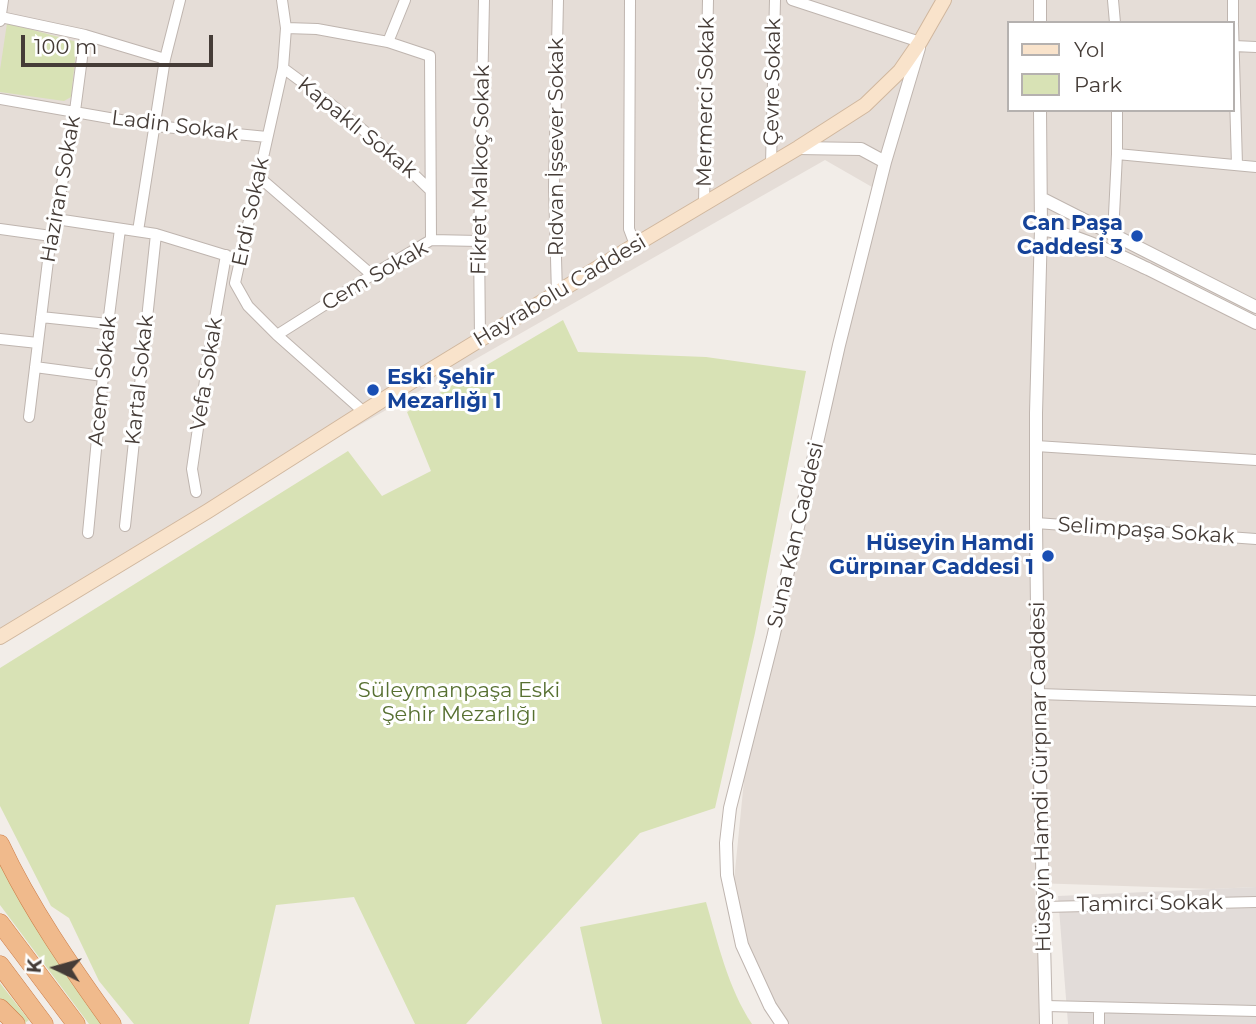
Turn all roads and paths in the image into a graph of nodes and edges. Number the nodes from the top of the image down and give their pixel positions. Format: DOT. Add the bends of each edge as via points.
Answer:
graph roads {
  1 [pos="3,0"];
  2 [pos="180,0"];
  3 [pos="282,0"];
  4 [pos="405,0"];
  5 [pos="484,0"];
  6 [pos="558,0"];
  7 [pos="630,0"];
  8 [pos="708,0"];
  9 [pos="775,0"];
  10 [pos="792,0"];
  11 [pos="944,0"];
  12 [pos="1040,0"];
  13 [pos="1114,0"];
  14 [pos="1233,0"];
  15 [pos="0,19"];
  16 [pos="1040,21"];
  17 [pos="1115,21"];
  18 [pos="1233,21"];
  19 [pos="286,28"];
  20 [pos="85,35"];
  21 [pos="388,42"];
  22 [pos="920,42"];
  23 [pos="1235,46"];
  24 [pos="1256,47"];
  25 [pos="165,59"];
  26 [pos="283,68"];
  27 [pos="1235,86"];
  28 [pos="0,99"];
  29 [pos="75,111"];
  30 [pos="1040,112"];
  31 [pos="1117,112"];
  32 [pos="155,126"];
  33 [pos="267,137"];
  34 [pos="798,148"];
  35 [pos="1117,154"];
  36 [pos="885,162"];
  37 [pos="771,164"];
  38 [pos="1237,165"];
  39 [pos="1256,167"];
  40 [pos="259,177"];
  41 [pos="430,190"];
  42 [pos="1041,198"];
  43 [pos="704,204"];
  44 [pos="56,219"];
  45 [pos="0,229"];
  46 [pos="120,229"];
  47 [pos="1041,229"];
  48 [pos="138,231"];
  49 [pos="156,234"];
  50 [pos="1113,235"];
  51 [pos="51,236"];
  52 [pos="431,240"];
  53 [pos="479,241"];
  54 [pos="635,245"];
  55 [pos="226,255"];
  56 [pos="240,259"];
  57 [pos="372,275"];
  58 [pos="556,293"];
  59 [pos="1256,307"];
  60 [pos="41,317"];
  61 [pos="1256,323"];
  62 [pos="108,324"];
  63 [pos="277,335"];
  64 [pos="0,339"];
  65 [pos="480,339"];
  66 [pos="38,343"];
  67 [pos="35,367"];
  68 [pos="103,376"];
  69 [pos="365,413"];
  70 [pos="29,417"];
  71 [pos="1036,446"];
  72 [pos="1256,460"];
  73 [pos="197,492"];
  74 [pos="1036,523"];
  75 [pos="125,526"];
  76 [pos="88,533"];
  77 [pos="1256,540"];
  78 [pos="0,637"];
  79 [pos="1038,694"];
  80 [pos="1256,701"];
  81 [pos="0,844"];
  82 [pos="1256,902"];
  83 [pos="1044,907"];
  84 [pos="0,923"];
  85 [pos="0,965"];
  86 [pos="1046,1006"];
  87 [pos="1099,1007"];
  88 [pos="0,1008"];
  89 [pos="1256,1011"];
  90 [pos="16,1024"];
  91 [pos="44,1024"];
  92 [pos="76,1024"];
  93 [pos="113,1024"];
  94 [pos="782,1024"];
  95 [pos="1046,1024"];
  96 [pos="1099,1024"];
  1 -- 15 [label="street"];
  2 -- 25 [label="street"];
  3 -- 19 [label="street, Erdi Sokak"];
  4 -- 21 [label="street"];
  5 -- 53 [label="street, Fikret Malkoç Sokak"];
  6 -- 58 [label="street, Rıdvan İşsever Sokak"];
  7 -- 54 [label="street" via="629,229"];
  8 -- 43 [label="street, Mermerci Sokak"];
  9 -- 37 [label="street, Çevre Sokak"];
  10 -- 22 [label="street"];
  11 -- 22 [label="main road, Hayrabolu Caddesi"];
  12 -- 16 [label="street"];
  13 -- 17 [label="street"];
  14 -- 18 [label="street"];
  15 -- 20 [label="street"];
  19 -- 21 [label="street"];
  19 -- 26 [label="street, Erdi Sokak"];
  20 -- 25 [label="street"];
  20 -- 29 [label="street, Haziran Sokak"];
  21 -- 41 [label="street" via="430,57"];
  22 -- 34 [label="main road, Hayrabolu Caddesi" via="900,71 865,104"];
  22 -- 36 [label="street, Suna Kan Caddesi"];
  23 -- 24 [label="street"];
  25 -- 32 [label="street"];
  26 -- 33 [label="street, Erdi Sokak"];
  26 -- 41 [label="street, Kapaklı Sokak" via="403,163"];
  27 -- 38 [label="street"];
  28 -- 29 [label="street, Ladin Sokak"];
  29 -- 32 [label="street, Ladin Sokak"];
  29 -- 44 [label="street, Haziran Sokak"];
  30 -- 42 [label="street, Hüseyin Hamdi Gürpınar Caddesi"];
  31 -- 35 [label="street"];
  32 -- 33 [label="street, Ladin Sokak"];
  32 -- 48 [label="street"];
  33 -- 40 [label="street, Erdi Sokak"];
  34 -- 36 [label="street" via="861,149"];
  34 -- 37 [label="main road, Hayrabolu Caddesi"];
  35 -- 38 [label="street"];
  35 -- 50 [label="street"];
  36 -- 94 [label="street, Suna Kan Caddesi" via="730,808 727,875 742,945"];
  37 -- 43 [label="main road, Hayrabolu Caddesi"];
  38 -- 39 [label="street"];
  40 -- 56 [label="street, Erdi Sokak"];
  40 -- 57 [label="street"];
  41 -- 52 [label="street"];
  42 -- 47 [label="street, Hüseyin Hamdi Gürpınar Caddesi"];
  42 -- 50 [label="street"];
  43 -- 54 [label="main road, Hayrabolu Caddesi"];
  44 -- 46 [label="street"];
  44 -- 51 [label="street, Haziran Sokak"];
  45 -- 51 [label="street"];
  46 -- 48 [label="street"];
  46 -- 62 [label="street, Acem Sokak"];
  47 -- 61 [label="street" via="1131,261"];
  47 -- 71 [label="street, Hüseyin Hamdi Gürpınar Caddesi"];
  48 -- 49 [label="street"];
  49 -- 55 [label="street"];
  49 -- 75 [label="street, Kartal Sokak"];
  50 -- 59 [label="street"];
  51 -- 60 [label="street, Haziran Sokak"];
  52 -- 53 [label="street, Cem Sokak"];
  52 -- 57 [label="street, Cem Sokak"];
  53 -- 65 [label="street, Fikret Malkoç Sokak"];
  54 -- 58 [label="main road, Hayrabolu Caddesi"];
  55 -- 56 [label="street"];
  55 -- 73 [label="street, Vefa Sokak" via="192,470"];
  56 -- 63 [label="street, Erdi Sokak" via="235,283 248,306"];
  57 -- 63 [label="street, Cem Sokak"];
  58 -- 65 [label="main road, Hayrabolu Caddesi"];
  60 -- 62 [label="street"];
  60 -- 66 [label="street, Haziran Sokak"];
  62 -- 68 [label="street, Acem Sokak"];
  63 -- 69 [label="street, Erdi Sokak"];
  64 -- 66 [label="street"];
  65 -- 69 [label="main road, Hayrabolu Caddesi"];
  66 -- 67 [label="street, Haziran Sokak"];
  67 -- 68 [label="street"];
  67 -- 70 [label="street, Haziran Sokak"];
  68 -- 76 [label="street, Acem Sokak"];
  69 -- 78 [label="main road, Hayrabolu Caddesi"];
  71 -- 72 [label="street"];
  71 -- 74 [label="street, Hüseyin Hamdi Gürpınar Caddesi"];
  74 -- 77 [label="street, Selimpaşa Sokak"];
  74 -- 79 [label="street, Hüseyin Hamdi Gürpınar Caddesi"];
  79 -- 80 [label="street"];
  79 -- 83 [label="street, Hüseyin Hamdi Gürpınar Caddesi"];
  81 -- 93 [label="highway" via="40,917"];
  82 -- 83 [label="street, Tamirci Sokak"];
  83 -- 86 [label="street, Hüseyin Hamdi Gürpınar Caddesi"];
  84 -- 92 [label="highway"];
  85 -- 91 [label="highway"];
  86 -- 87 [label="street"];
  86 -- 95 [label="street, Hüseyin Hamdi Gürpınar Caddesi"];
  87 -- 89 [label="street"];
  87 -- 96 [label="street"];
  88 -- 90 [label="highway"];
}
